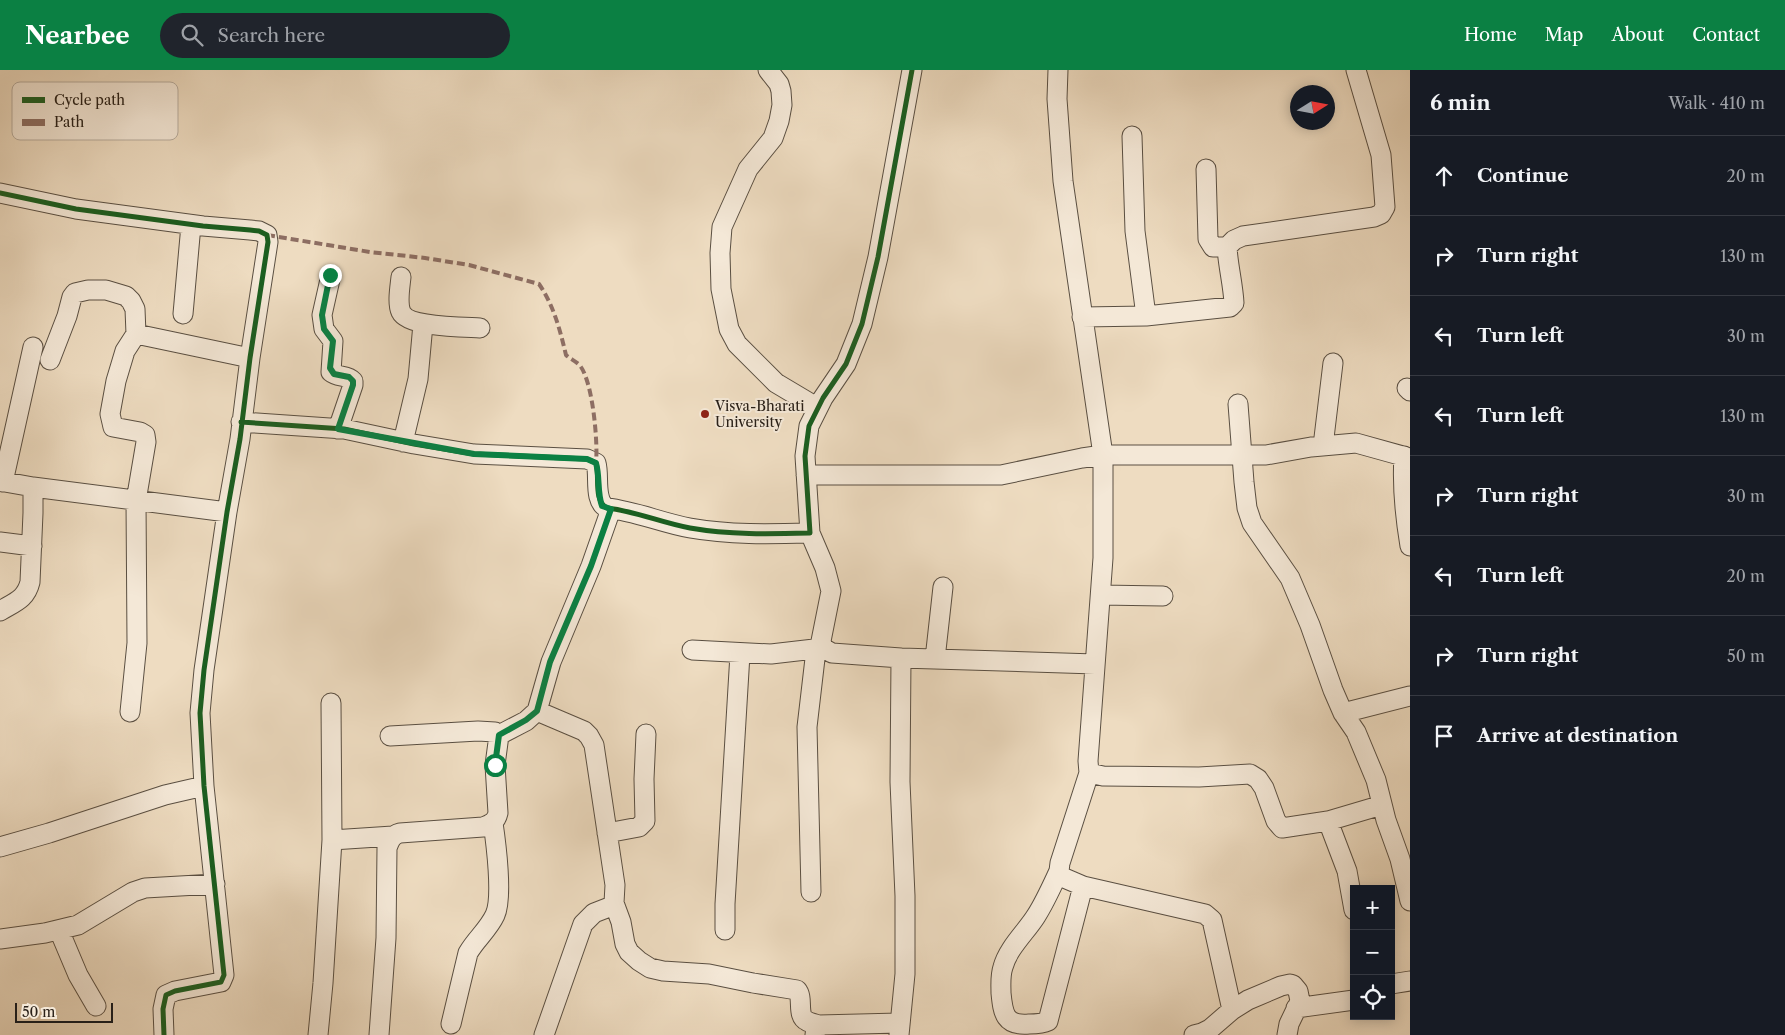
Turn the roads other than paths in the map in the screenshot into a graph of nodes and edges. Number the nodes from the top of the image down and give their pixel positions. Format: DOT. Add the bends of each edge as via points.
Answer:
graph roads {
  1 [pos="768,70"];
  2 [pos="912,70"];
  3 [pos="1058,70"];
  4 [pos="1356,70"];
  5 [pos="1132,136"];
  6 [pos="1206,168"];
  7 [pos="0,193"];
  8 [pos="192,225"];
  9 [pos="1227,247"];
  10 [pos="330,275"];
  11 [pos="401,277"];
  12 [pos="182,314"];
  13 [pos="1146,316"];
  14 [pos="1082,317"];
  15 [pos="423,324"];
  16 [pos="480,328"];
  17 [pos="136,334"];
  18 [pos="33,347"];
  19 [pos="250,358"];
  20 [pos="50,360"];
  21 [pos="1333,363"];
  22 [pos="1238,404"];
  23 [pos="818,408"];
  24 [pos="241,422"];
  25 [pos="338,429"];
  26 [pos="403,442"];
  27 [pos="1323,446"];
  28 [pos="1103,455"];
  29 [pos="1243,455"];
  30 [pos="1407,457"];
  31 [pos="806,475"];
  32 [pos="2,482"];
  33 [pos="33,487"];
  34 [pos="136,501"];
  35 [pos="611,509"];
  36 [pos="227,512"];
  37 [pos="810,533"];
  38 [pos="0,542"];
  39 [pos="32,546"];
  40 [pos="1410,546"];
  41 [pos="943,587"];
  42 [pos="1101,595"];
  43 [pos="1163,596"];
  44 [pos="0,610"];
  45 [pos="820,649"];
  46 [pos="692,650"];
  47 [pos="740,654"];
  48 [pos="901,658"];
  49 [pos="935,659"];
  50 [pos="1095,664"];
  51 [pos="1410,696"];
  52 [pos="332,703"];
  53 [pos="537,711"];
  54 [pos="130,712"];
  55 [pos="1343,713"];
  56 [pos="646,734"];
  57 [pos="499,735"];
  58 [pos="390,736"];
  59 [pos="1089,773"];
  60 [pos="204,786"];
  61 [pos="1382,805"];
  62 [pos="1328,821"];
  63 [pos="493,823"];
  64 [pos="607,833"];
  65 [pos="393,836"];
  66 [pos="332,840"];
  67 [pos="0,847"];
  68 [pos="1059,871"];
  69 [pos="215,884"];
  70 [pos="1083,886"];
  71 [pos="1350,888"];
  72 [pos="811,892"];
  73 [pos="1410,901"];
  74 [pos="614,903"];
  75 [pos="59,930"];
  76 [pos="725,930"];
  77 [pos="0,939"];
  78 [pos="1410,981"];
  79 [pos="1395,983"];
  80 [pos="1350,1001"];
  81 [pos="96,1006"];
  82 [pos="1296,1008"];
  83 [pos="1232,1010"];
  84 [pos="452,1024"];
  85 [pos="899,1029"];
  86 [pos="817,1030"];
  87 [pos="1020,1030"];
  88 [pos="164,1035"];
  89 [pos="318,1035"];
  90 [pos="379,1035"];
  91 [pos="544,1035"];
  92 [pos="1194,1035"];
  93 [pos="1287,1035"];
  1 -- 23 [label="street" via="779,84 782,105 773,138 748,169 722,227 721,289 729,329 737,344 776,383"];
  2 -- 23 [label="street" via="878,256 862,324 846,364"];
  3 -- 14 [label="street" via="1063,182"];
  4 -- 9 [label="street" via="1381,155 1384,206 1381,214 1243,236"];
  5 -- 13 [label="street" via="1135,232"];
  6 -- 9 [label="street" via="1208,240 1214,247"];
  7 -- 8 [label="street" via="76,209"];
  8 -- 12 [label="street"];
  8 -- 19 [label="street" via="259,231 267,236"];
  9 -- 13 [label="street" via="1234,303 1230,307"];
  10 -- 25 [label="street" via="322,315 324,329 333,341 330,368 334,374 353,381"];
  11 -- 15 [label="street" via="402,315"];
  13 -- 14 [label="street"];
  14 -- 28 [label="street"];
  15 -- 16 [label="street"];
  15 -- 26 [label="street" via="418,379"];
  17 -- 19 [label="street"];
  17 -- 20 [label="street" via="135,309 126,296 106,290 78,292 72,297"];
  17 -- 34 [label="street" via="125,351 110,414 113,427 145,435"];
  18 -- 32 [label="street"];
  19 -- 24 [label="street"];
  21 -- 27 [label="street"];
  22 -- 29 [label="street"];
  23 -- 31 [label="street" via="809,426"];
  24 -- 25 [label="street"];
  24 -- 36 [label="street"];
  25 -- 26 [label="street"];
  26 -- 35 [label="street" via="474,454 587,459 596,463 598,469 602,506"];
  27 -- 29 [label="street" via="1266,455"];
  27 -- 30 [label="street" via="1356,443"];
  28 -- 29 [label="street"];
  28 -- 31 [label="street" via="1001,475"];
  28 -- 42 [label="street"];
  29 -- 55 [label="street" via="1247,508 1252,523 1290,578"];
  30 -- 40 [label="street" via="1403,476"];
  31 -- 37 [label="street"];
  32 -- 33 [label="street"];
  33 -- 34 [label="street"];
  33 -- 39 [label="street"];
  34 -- 36 [label="street"];
  34 -- 54 [label="street" via="137,643"];
  35 -- 37 [label="street" via="688,528 734,534"];
  35 -- 53 [label="street" via="591,566 550,662"];
  36 -- 60 [label="street" via="200,712"];
  37 -- 45 [label="street" via="826,568 831,591"];
  38 -- 39 [label="street"];
  39 -- 44 [label="street" via="28,592"];
  41 -- 49 [label="street"];
  42 -- 43 [label="street"];
  42 -- 50 [label="street"];
  45 -- 47 [label="street"];
  45 -- 48 [label="street" via="832,653"];
  45 -- 72 [label="street" via="807,727"];
  46 -- 47 [label="street"];
  47 -- 76 [label="street"];
  48 -- 49 [label="street"];
  48 -- 85 [label="street" via="900,782 905,974"];
  49 -- 50 [label="street"];
  50 -- 59 [label="street"];
  51 -- 55 [label="street"];
  52 -- 66 [label="street"];
  53 -- 57 [label="street"];
  53 -- 64 [label="street" via="584,731 594,744"];
  55 -- 61 [label="street" via="1356,732 1376,780"];
  56 -- 64 [label="street" via="645,821 638,827"];
  57 -- 58 [label="street" via="478,731"];
  57 -- 63 [label="street" via="495,765 498,813"];
  59 -- 62 [label="street" via="1113,776 1250,774 1264,788 1278,826"];
  59 -- 68 [label="street"];
  60 -- 67 [label="street" via="165,795"];
  60 -- 69 [label="street"];
  61 -- 62 [label="street"];
  61 -- 73 [label="street"];
  62 -- 71 [label="street"];
  63 -- 65 [label="street" via="482,827 419,830"];
  63 -- 84 [label="street" via="498,873 496,912 468,953"];
  64 -- 74 [label="street" via="615,885"];
  65 -- 66 [label="street"];
  65 -- 90 [label="street" via="387,848 386,938"];
  66 -- 89 [label="street"];
  68 -- 70 [label="street" via="1062,877"];
  68 -- 87 [label="street" via="1037,914 1003,965 1000,978 1003,1011"];
  69 -- 75 [label="street" via="145,888 78,926"];
  69 -- 88 [label="street" via="222,982 166,995"];
  70 -- 83 [label="street" via="1205,914 1212,920"];
  70 -- 87 [label="street" via="1050,1017 1044,1023"];
  74 -- 86 [label="street" via="625,944 644,964 663,971 709,974 797,990 803,1018"];
  74 -- 91 [label="street" via="594,913 583,924"];
  75 -- 77 [label="street"];
  75 -- 81 [label="street" via="78,975"];
  78 -- 79 [label="street"];
  80 -- 82 [label="street"];
  82 -- 83 [label="street" via="1300,998 1290,984 1248,1000"];
  82 -- 93 [label="street"];
  83 -- 92 [label="street" via="1210,1029"];
  85 -- 86 [label="street"];
}
